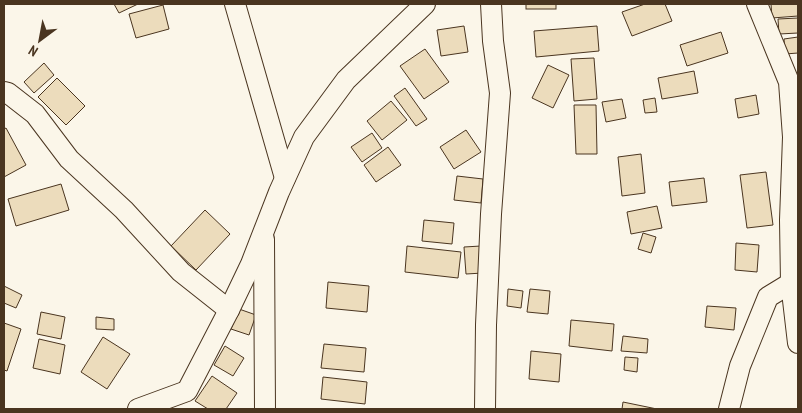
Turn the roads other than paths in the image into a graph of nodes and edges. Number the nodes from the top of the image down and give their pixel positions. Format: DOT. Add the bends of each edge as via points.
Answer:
graph roads {
  1 [pos="235,4"];
  2 [pos="425,4"];
  3 [pos="491,4"];
  4 [pos="757,4"];
  5 [pos="4,92"];
  6 [pos="285,178"];
  7 [pos="264,229"];
  8 [pos="791,283"];
  9 [pos="229,310"];
  10 [pos="798,343"];
  11 [pos="138,409"];
  12 [pos="265,409"];
  13 [pos="485,409"];
  14 [pos="729,409"];
  1 -- 6 [label="street"];
  2 -- 6 [label="street" via="346,80 304,137"];
  3 -- 13 [label="street" via="500,92 491,214"];
  4 -- 8 [label="street" via="789,82 794,137"];
  5 -- 9 [label="street" via="35,114 69,158 124,210 181,272"];
  6 -- 7 [label="street"];
  7 -- 9 [label="street"];
  7 -- 12 [label="street"];
  8 -- 10 [label="street"];
  8 -- 14 [label="street" via="768,297 740,366"];
  9 -- 11 [label="street" via="187,391"];
}
